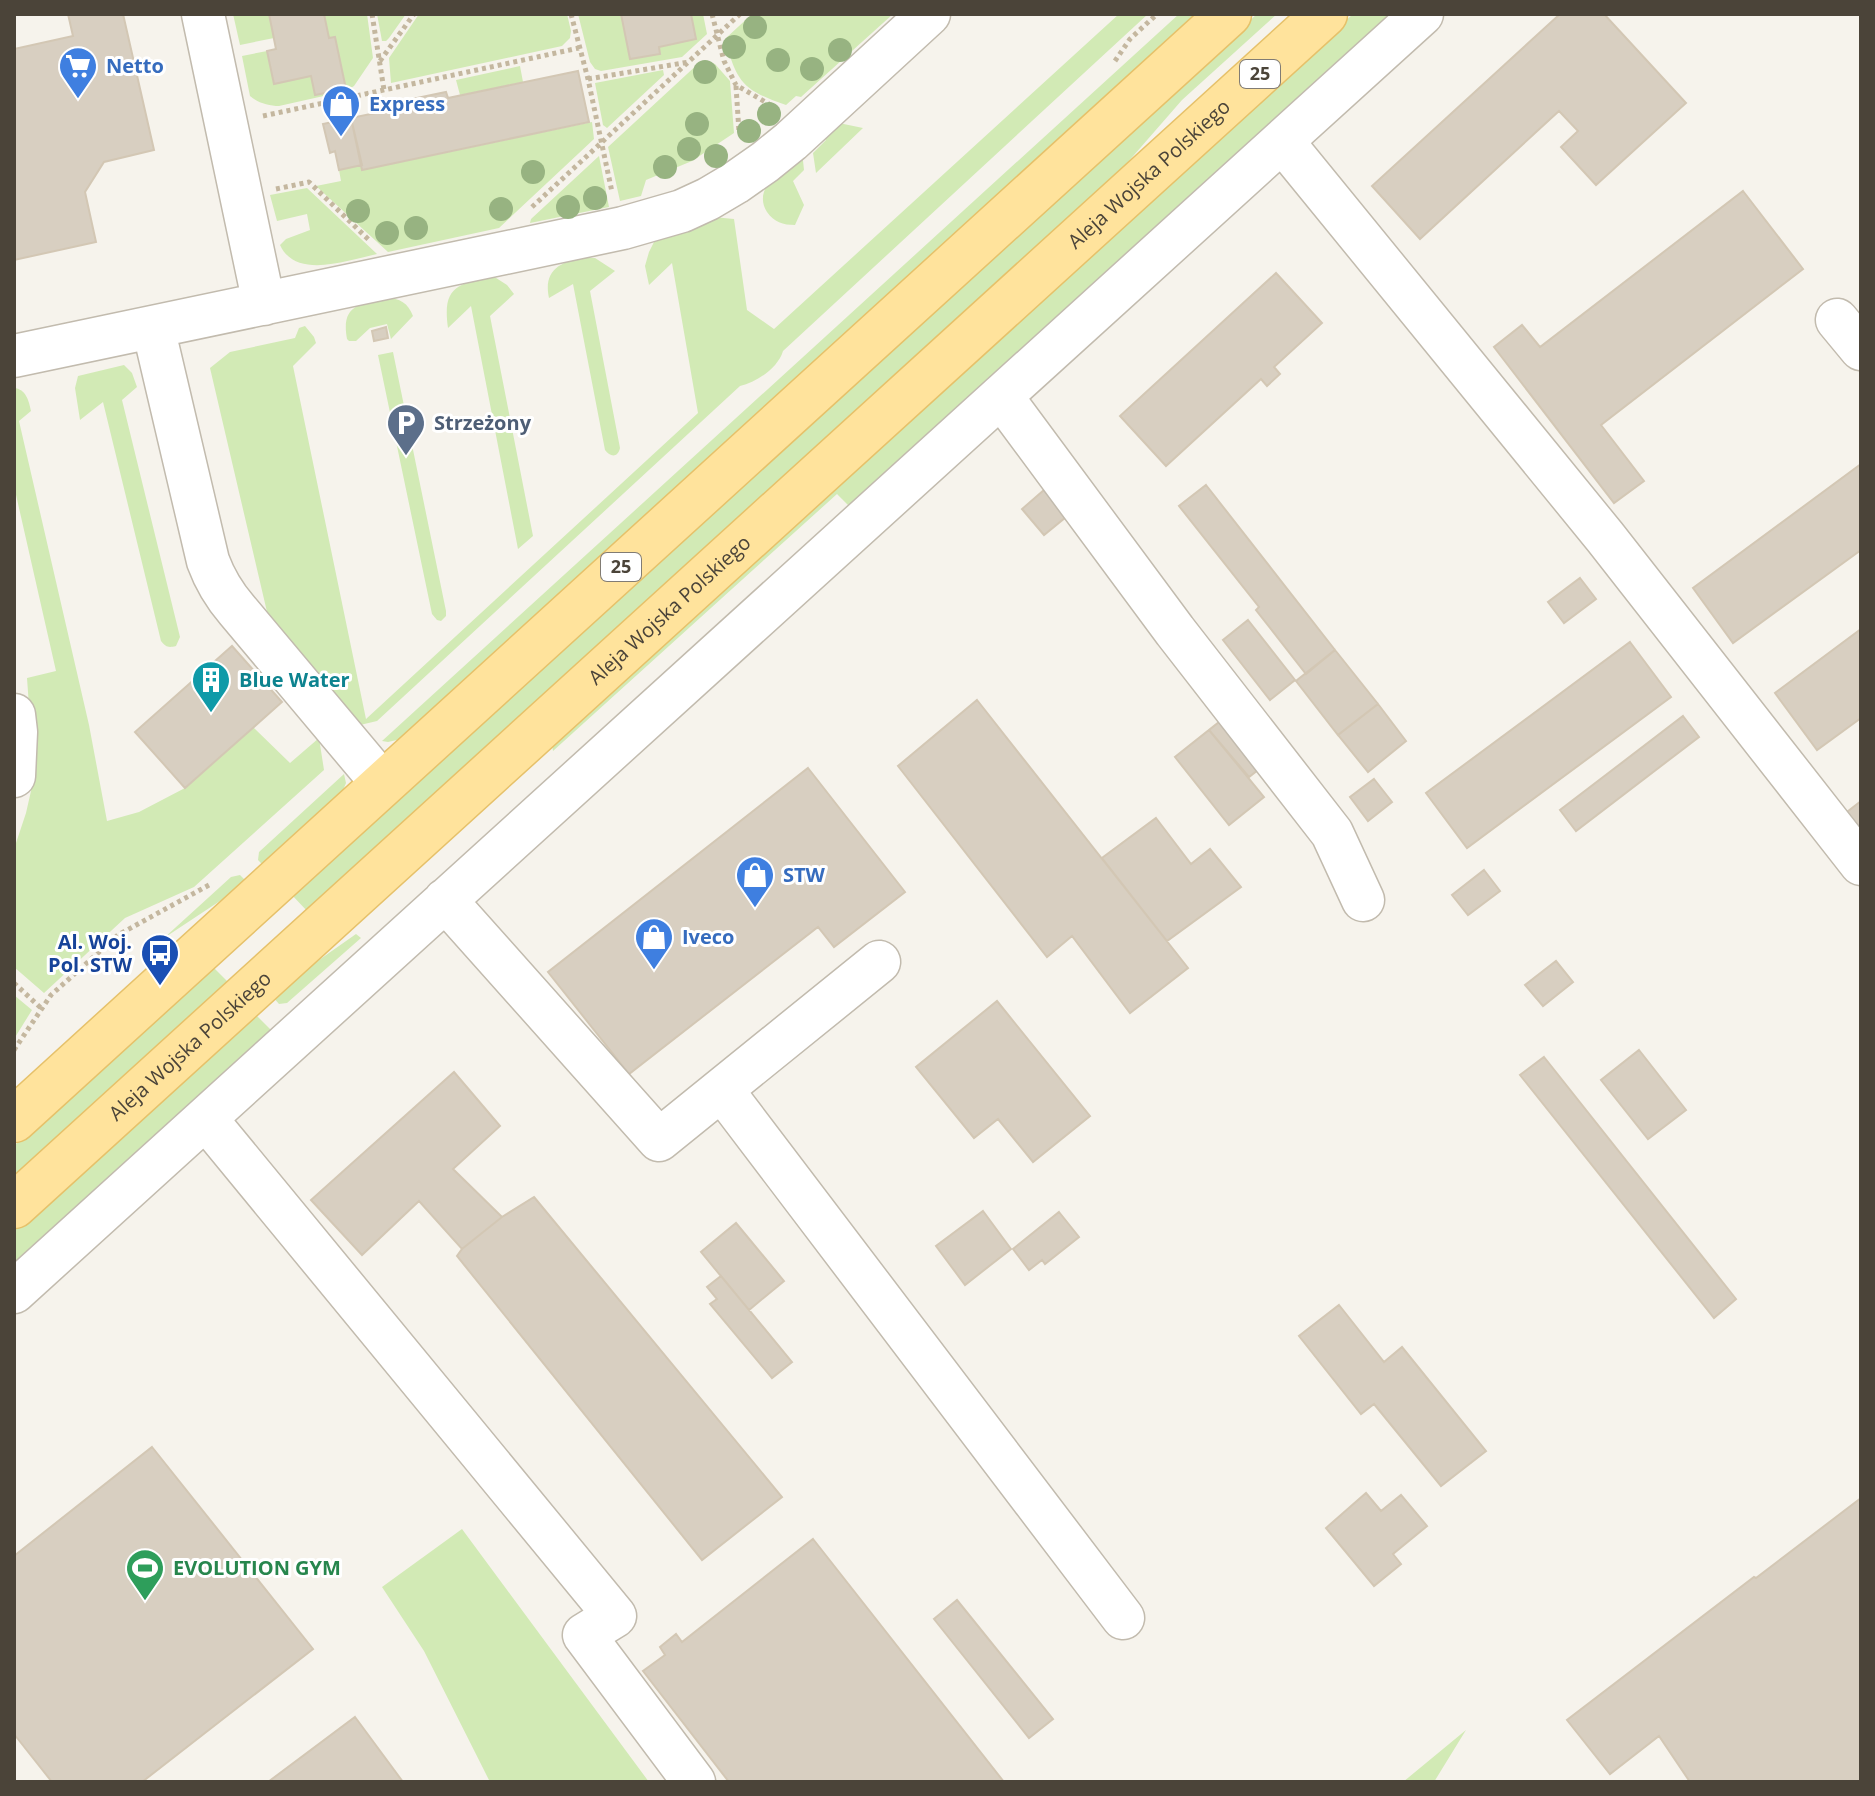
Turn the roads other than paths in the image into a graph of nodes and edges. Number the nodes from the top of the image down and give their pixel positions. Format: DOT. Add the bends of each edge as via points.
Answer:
graph roads {
  1 [pos="203,14"];
  2 [pos="929,14"];
  3 [pos="1229,14"];
  4 [pos="1325,14"];
  5 [pos="1422,14"];
  6 [pos="1282,141"];
  7 [pos="264,304"];
  8 [pos="153,327"];
  9 [pos="14,356"];
  10 [pos="1001,396"];
  11 [pos="14,715"];
  12 [pos="14,776"];
  13 [pos="383,784"];
  14 [pos="1861,864"];
  15 [pos="445,900"];
  16 [pos="1363,900"];
  17 [pos="879,962"];
  18 [pos="722,1090"];
  19 [pos="206,1119"];
  20 [pos="14,1120"];
  21 [pos="14,1206"];
  22 [pos="14,1292"];
  23 [pos="1123,1618"];
  24 [pos="694,1782"];
  1 -- 7 [label="street"];
  2 -- 7 [label="street" via="765,162 682,211"];
  3 -- 13 [label="main road, 25"];
  4 -- 21 [label="main road, Aleja Wojska Polskiego / 25"];
  5 -- 6 [label="street"];
  6 -- 10 [label="street"];
  6 -- 14 [label="street" via="1605,537"];
  7 -- 8 [label="street"];
  8 -- 9 [label="street"];
  8 -- 13 [label="street" via="214,578"];
  10 -- 15 [label="street"];
  10 -- 16 [label="street" via="1332,833"];
  11 -- 12 [label="street"];
  13 -- 20 [label="main road, 25"];
  15 -- 18 [label="street" via="659,1140"];
  15 -- 19 [label="street"];
  17 -- 18 [label="street"];
  18 -- 23 [label="street"];
  19 -- 22 [label="street"];
  19 -- 24 [label="street" via="615,1616 584,1635"];
}
